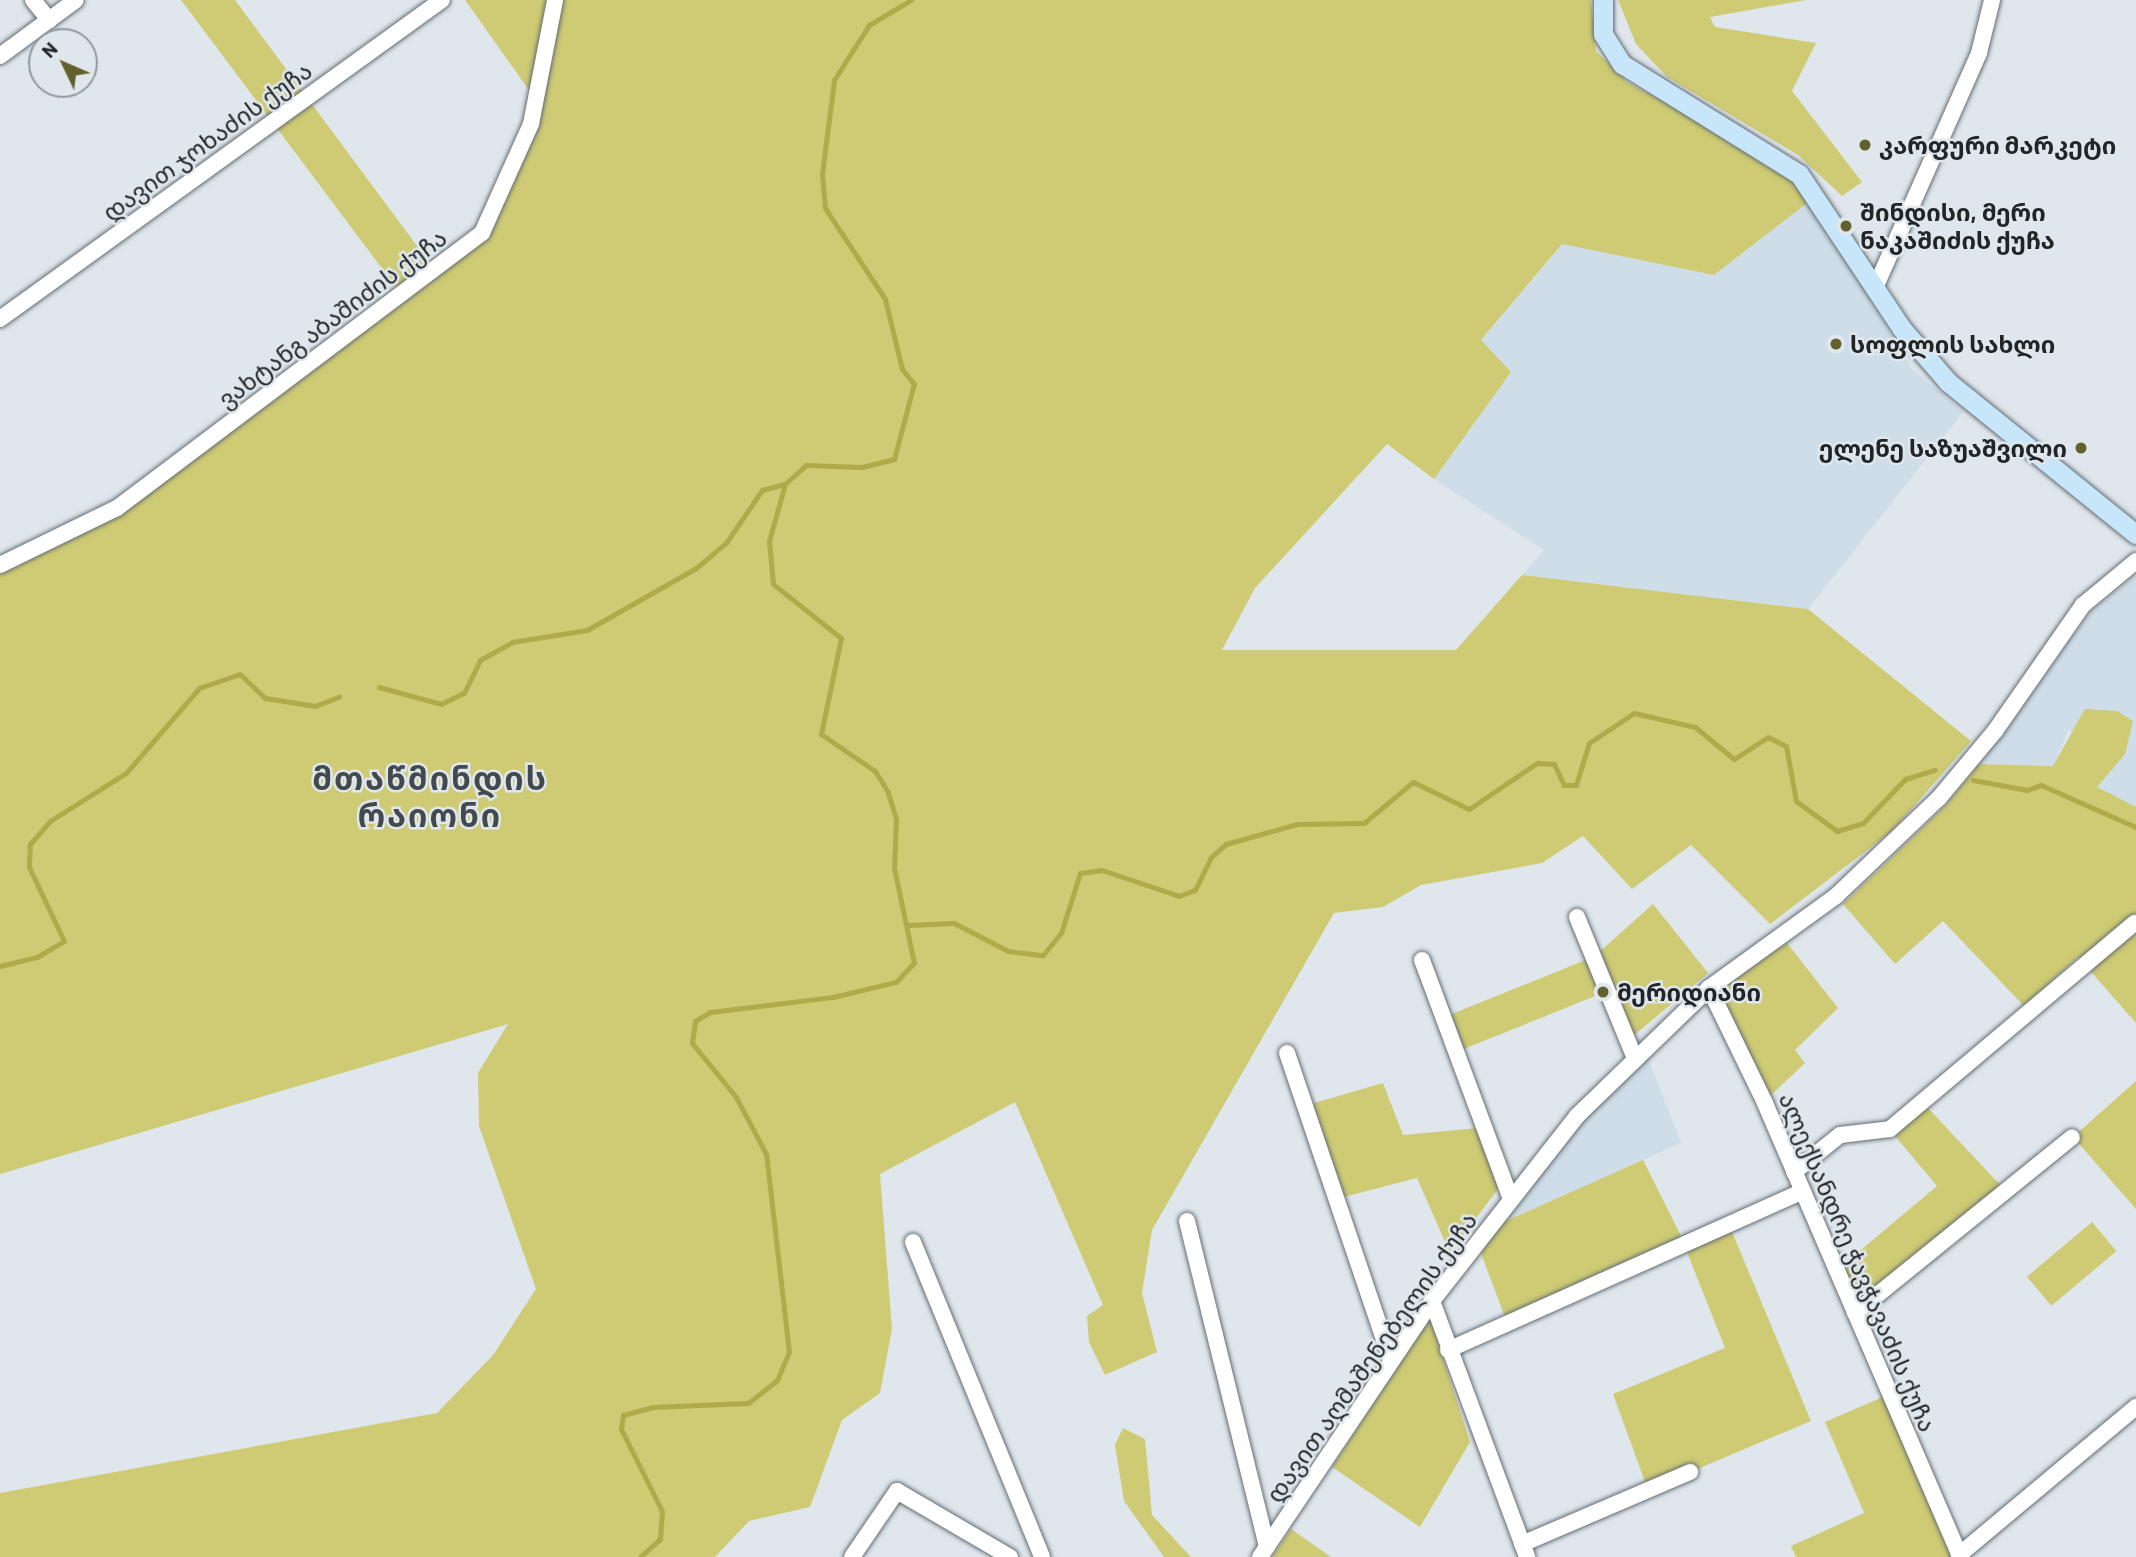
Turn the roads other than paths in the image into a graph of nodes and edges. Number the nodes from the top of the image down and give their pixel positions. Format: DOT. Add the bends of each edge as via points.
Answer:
graph roads {
  1 [pos="33,0"];
  2 [pos="76,0"];
  3 [pos="442,0"];
  4 [pos="555,0"];
  5 [pos="1603,0"];
  6 [pos="1992,0"];
  7 [pos="49,20"];
  8 [pos="0,56"];
  9 [pos="1875,288"];
  10 [pos="0,319"];
  11 [pos="2136,534"];
  12 [pos="2136,561"];
  13 [pos="0,565"];
  14 [pos="1577,917"];
  15 [pos="2134,923"];
  16 [pos="1422,960"];
  17 [pos="1709,988"];
  18 [pos="1287,1053"];
  19 [pos="1634,1056"];
  20 [pos="2073,1137"];
  21 [pos="1794,1172"];
  22 [pos="1802,1192"];
  23 [pos="1511,1199"];
  24 [pos="1187,1221"];
  25 [pos="913,1242"];
  26 [pos="1432,1301"];
  27 [pos="1855,1313"];
  28 [pos="1448,1350"];
  29 [pos="1391,1361"];
  30 [pos="2136,1407"];
  31 [pos="1690,1472"];
  32 [pos="1524,1550"];
  33 [pos="1264,1552"];
  34 [pos="1959,1556"];
  35 [pos="852,1557"];
  36 [pos="1010,1557"];
  37 [pos="1042,1557"];
  1 -- 7 [label="street"];
  2 -- 7 [label="street"];
  3 -- 10 [label="street, დავით ჯოხაძის ქუჩა"];
  4 -- 13 [label="street, ვახტანგ აბაშიძის ქუჩა" via="531,124 482,233 117,508"];
  5 -- 9 [label="main road" via="1603,34 1622,64 1799,174"];
  6 -- 9 [label="street" via="1979,53"];
  7 -- 8 [label="street"];
  9 -- 11 [label="main road" via="1948,382"];
  12 -- 17 [label="street, დავით აღმაშენებელის ქუჩა" via="2083,605 1939,798 1836,896"];
  14 -- 19 [label="street"];
  15 -- 21 [label="street" via="1890,1129 1840,1135"];
  16 -- 23 [label="street"];
  17 -- 19 [label="street, დავით აღმაშენებელის ქუჩა"];
  17 -- 21 [label="street, ალექსანდრე ჭავჭავაძის ქუჩა"];
  18 -- 29 [label="street"];
  19 -- 23 [label="street, დავით აღმაშენებელის ქუჩა"];
  20 -- 27 [label="street"];
  21 -- 22 [label="street, ალექსანდრე ჭავჭავაძის ქუჩა"];
  22 -- 27 [label="street, ალექსანდრე ჭავჭავაძის ქუჩა"];
  22 -- 28 [label="street"];
  23 -- 26 [label="street, დავით აღმაშენებელის ქუჩა"];
  24 -- 33 [label="street"];
  25 -- 37 [label="street"];
  26 -- 28 [label="street"];
  26 -- 29 [label="street, დავით აღმაშენებელის ქუჩა"];
  27 -- 34 [label="street, ალექსანდრე ჭავჭავაძის ქუჩა"];
  28 -- 32 [label="street"];
  29 -- 33 [label="street, დავით აღმაშენებელის ქუჩა"];
  30 -- 34 [label="street"];
  31 -- 32 [label="street"];
  35 -- 36 [label="street" via="897,1491"];
}
